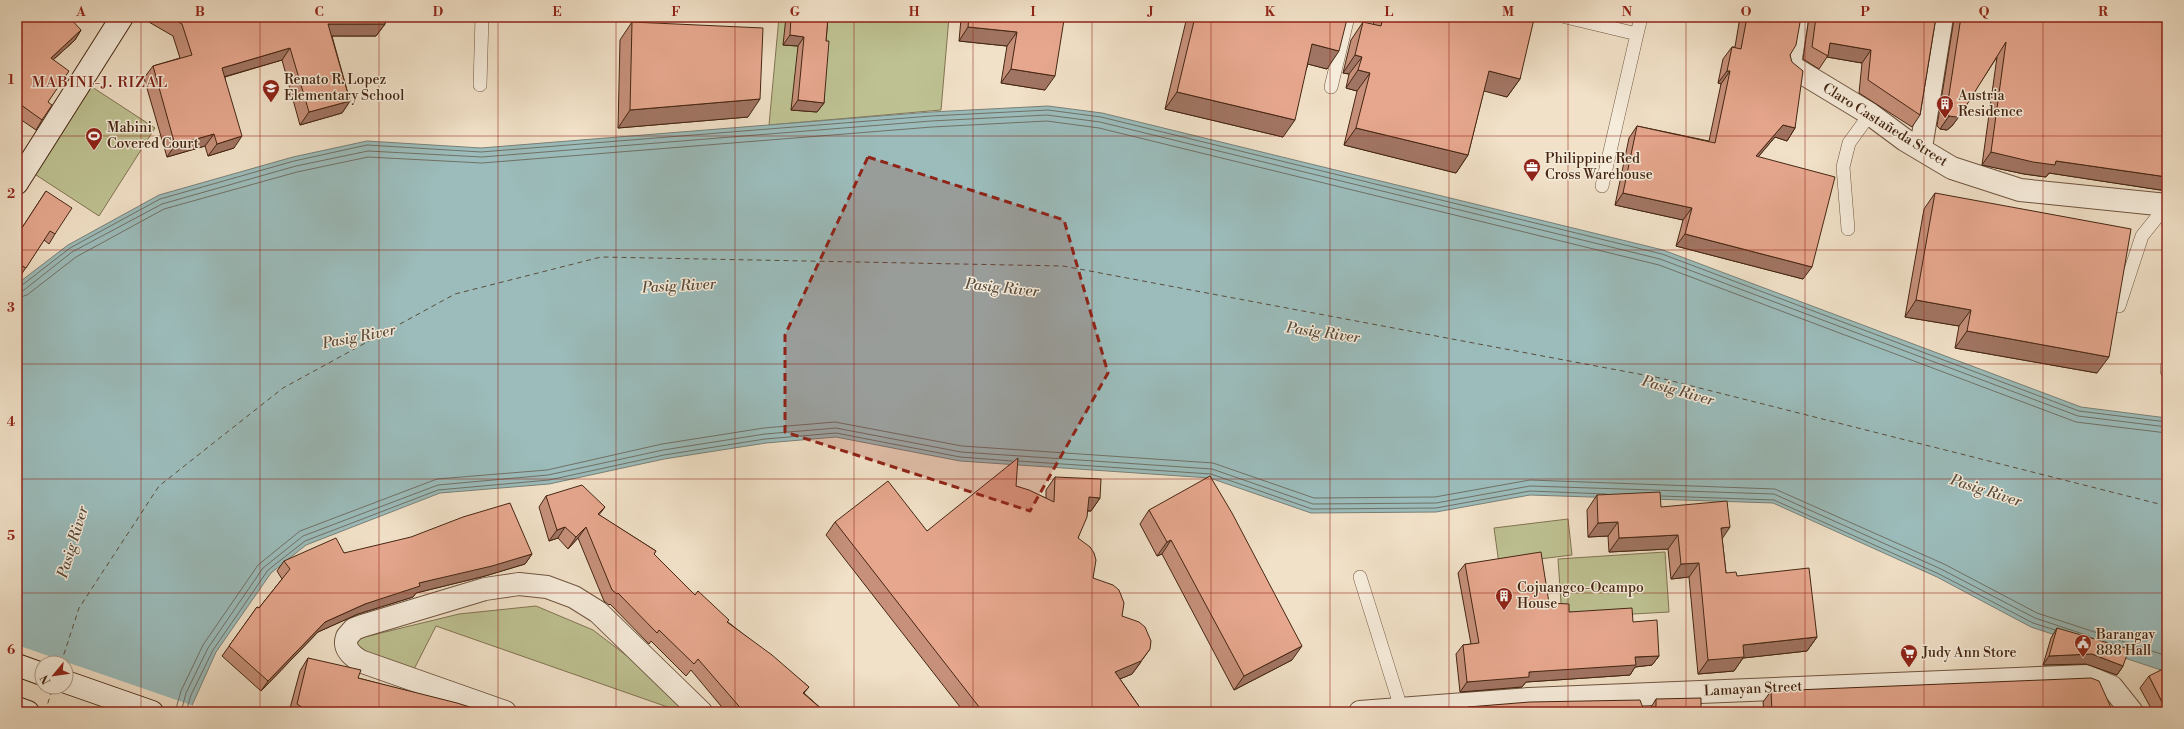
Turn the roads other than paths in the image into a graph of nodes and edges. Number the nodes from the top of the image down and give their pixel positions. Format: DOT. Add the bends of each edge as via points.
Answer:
graph roads {
  1 [pos="122,17"];
  2 [pos="482,17"];
  3 [pos="1348,17"];
  4 [pos="1566,17"];
  5 [pos="1641,17"];
  6 [pos="1802,17"];
  7 [pos="1942,17"];
  8 [pos="1637,34"];
  9 [pos="1794,68"];
  10 [pos="480,85"];
  11 [pos="1331,87"];
  12 [pos="1870,114"];
  13 [pos="1921,148"];
  14 [pos="17,183"];
  15 [pos="1602,186"];
  16 [pos="2166,205"];
  17 [pos="1848,229"];
  18 [pos="2119,306"];
  19 [pos="2167,367"];
  20 [pos="2166,371"];
  21 [pos="1360,577"];
  22 [pos="17,665"];
  23 [pos="34,671"];
  24 [pos="74,685"];
  25 [pos="17,708"];
  26 [pos="1401,708"];
  27 [pos="1452,708"];
  28 [pos="28,712"];
  29 [pos="152,712"];
  30 [pos="505,712"];
  31 [pos="701,712"];
  32 [pos="1360,712"];
  33 [pos="2132,712"];
  1 -- 14 [label="street"];
  2 -- 10 [label="lane"];
  3 -- 11 [label="lane"];
  4 -- 8 [label="lane"];
  5 -- 8 [label="lane"];
  6 -- 9 [label="lane"];
  7 -- 13 [label="street"];
  8 -- 15 [label="lane"];
  9 -- 12 [label="street, Claro Castañeda Street"];
  12 -- 13 [label="street, Claro Castañeda Street" via="1905,140"];
  12 -- 17 [label="lane" via="1849,143 1843,167"];
  13 -- 16 [label="street, Claro Castañeda Street" via="1952,168 2020,190"];
  16 -- 18 [label="lane" via="2142,236"];
  19 -- 20 [label="lane"];
  21 -- 26 [label="lane"];
  22 -- 23 [label="street"];
  24 -- 29 [label="street"];
  25 -- 28 [label="street"];
  26 -- 27 [label="street, Lamayan Street"];
  26 -- 32 [label="street, Lamayan Street"];
  27 -- 33 [label="street, Lamayan Street" via="2086,676 2112,687"];
  30 -- 31 [label="street" via="360,661 349,652 346,646 347,637 354,629 362,626 485,589 519,584 548,587 574,597 598,612"];
}
